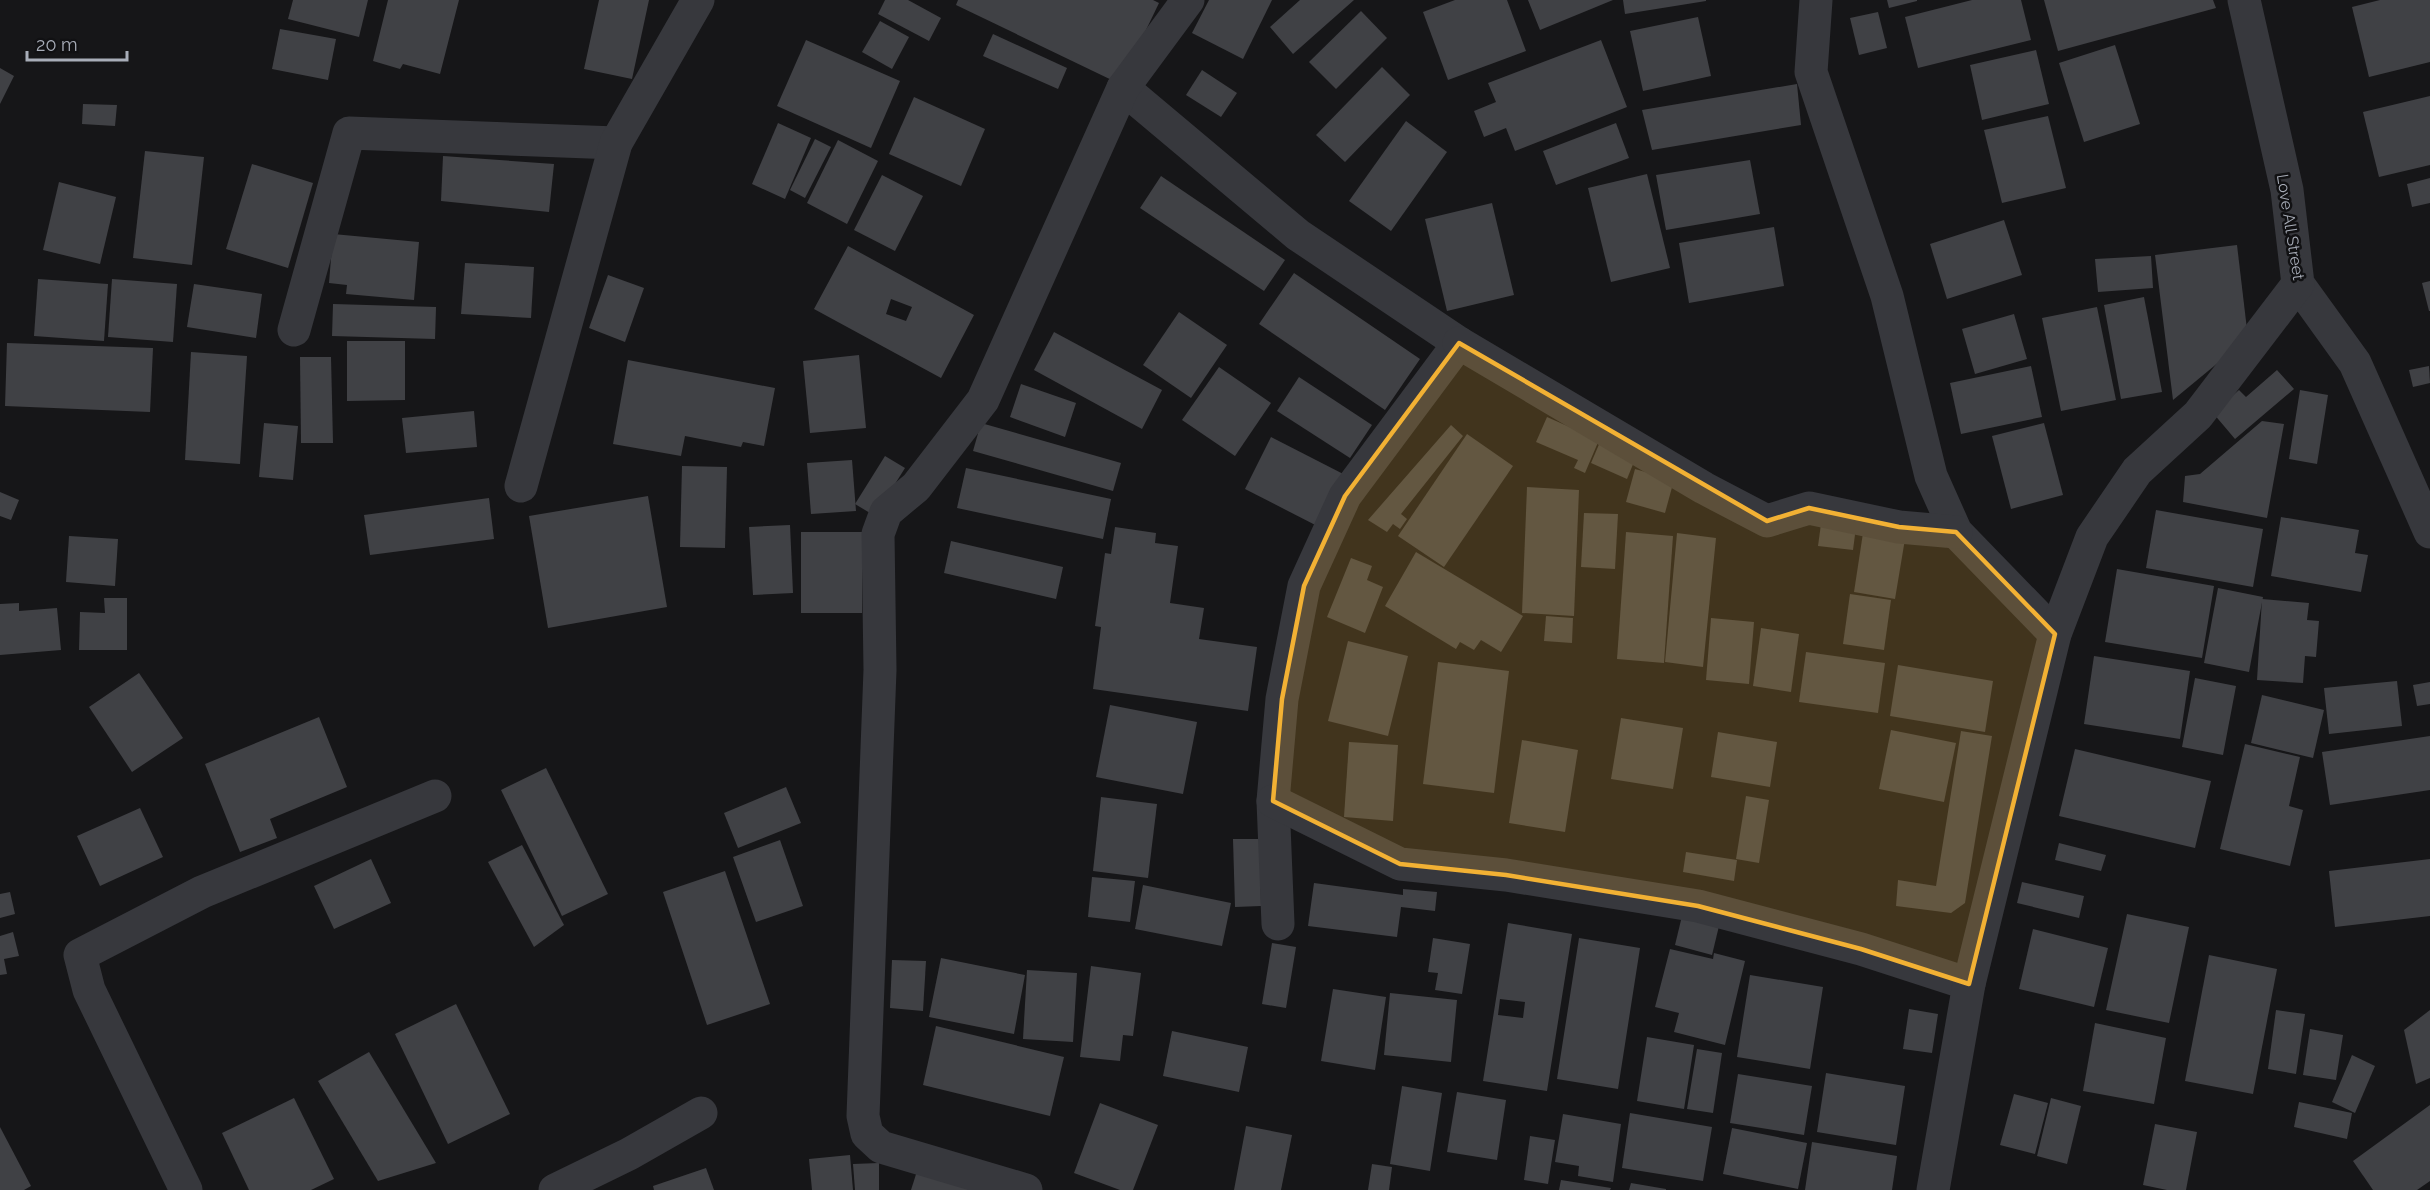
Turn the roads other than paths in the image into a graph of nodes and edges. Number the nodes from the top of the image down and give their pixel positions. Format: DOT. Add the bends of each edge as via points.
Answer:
graph roads {
  1 [pos="698,0"];
  2 [pos="1188,0"];
  3 [pos="1816,0"];
  4 [pos="2244,0"];
  5 [pos="1123,88"];
  6 [pos="616,143"];
  7 [pos="2298,284"];
  8 [pos="294,330"];
  9 [pos="1459,343"];
  10 [pos="1931,476"];
  11 [pos="521,486"];
  12 [pos="1899,527"];
  13 [pos="1956,532"];
  14 [pos="2430,532"];
  15 [pos="2055,634"];
  16 [pos="435,796"];
  17 [pos="1274,801"];
  18 [pos="1278,924"];
  19 [pos="1969,984"];
  20 [pos="701,1113"];
  21 [pos="186,1190"];
  22 [pos="555,1190"];
  23 [pos="1026,1190"];
  24 [pos="1933,1190"];
  1 -- 6 [label="street"];
  2 -- 5 [label="street"];
  3 -- 10 [label="street" via="1811,72 1887,296"];
  4 -- 7 [label="street, Love All Street" via="2288,190"];
  5 -- 9 [label="street" via="1298,235"];
  5 -- 23 [label="street" via="983,400 916,487 886,512 878,534 880,670 863,1116 867,1134 881,1147"];
  6 -- 8 [label="street" via="349,134"];
  6 -- 11 [label="street"];
  7 -- 14 [label="street, Love All Street" via="2355,363"];
  7 -- 15 [label="street" via="2198,415 2130,481 2092,537"];
  9 -- 12 [label="street" via="1767,521 1809,508"];
  9 -- 17 [label="street" via="1345,496 1304,586 1282,699"];
  10 -- 12 [label="street"];
  10 -- 13 [label="street"];
  12 -- 13 [label="street"];
  13 -- 15 [label="street"];
  15 -- 19 [label="street"];
  16 -- 21 [label="street" via="202,892 80,955 89,990"];
  17 -- 18 [label="street"];
  17 -- 19 [label="street" via="1400,864 1506,875 1698,906 1861,949"];
  19 -- 24 [label="street"];
  20 -- 22 [label="street"];
}
